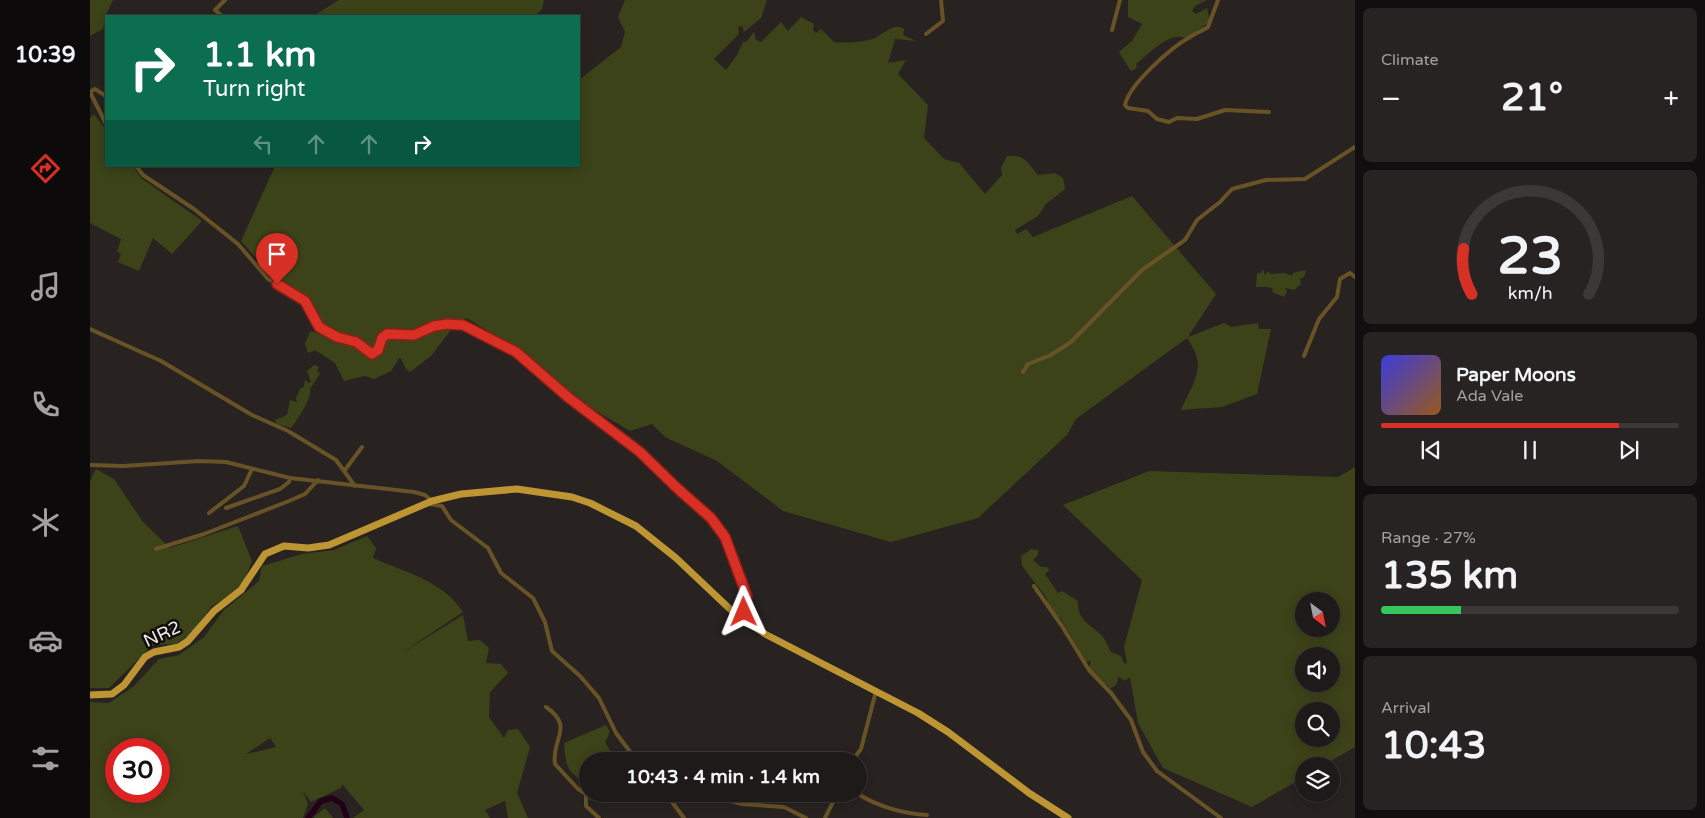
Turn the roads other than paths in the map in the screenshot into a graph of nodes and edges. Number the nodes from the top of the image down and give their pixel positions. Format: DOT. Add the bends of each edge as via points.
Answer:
graph roads {
  1 [pos="225,0"];
  2 [pos="941,0"];
  3 [pos="1120,0"];
  4 [pos="1218,0"];
  5 [pos="221,15"];
  6 [pos="1112,30"];
  7 [pos="926,34"];
  8 [pos="105,95"];
  9 [pos="1269,112"];
  10 [pos="105,122"];
  11 [pos="1355,147"];
  12 [pos="137,167"];
  13 [pos="1355,277"];
  14 [pos="90,329"];
  15 [pos="1304,356"];
  16 [pos="1023,372"];
  17 [pos="362,447"];
  18 [pos="90,465"];
  19 [pos="252,469"];
  20 [pos="345,470"];
  21 [pos="290,478"];
  22 [pos="318,480"];
  23 [pos="355,486"];
  24 [pos="429,503"];
  25 [pos="226,508"];
  26 [pos="209,513"];
  27 [pos="156,549"];
  28 [pos="1034,586"];
  29 [pos="742,617"];
  30 [pos="876,691"];
  31 [pos="90,696"];
  32 [pos="546,707"];
  33 [pos="630,752"];
  34 [pos="858,752"];
  35 [pos="867,798"];
  36 [pos="672,802"];
  37 [pos="735,802"];
  38 [pos="833,802"];
  39 [pos="927,815"];
  40 [pos="599,818"];
  41 [pos="684,818"];
  42 [pos="806,818"];
  43 [pos="825,818"];
  44 [pos="1068,818"];
  45 [pos="1221,818"];
  1 -- 5 [label="street" via="215,10"];
  2 -- 7 [label="street" via="943,21"];
  3 -- 6 [label="street"];
  4 -- 9 [label="street" via="1208,27 1189,37 1142,77 1128,95 1125,105 1148,111 1157,119 1170,122 1177,118 1197,119 1225,110"];
  8 -- 10 [label="street" via="95,90 90,92"];
  11 -- 16 [label="street" via="1305,179 1266,180 1232,189 1197,220 1185,240 1142,270 1069,344 1032,362"];
  12 -- 29 [label="street" via="143,175 194,208 238,244 268,279 302,298 315,322 326,332 356,342 374,354 387,334 404,336 434,326 456,324 483,334 528,361 569,398 640,452 717,524 747,596"];
  13 -- 15 [label="street" via="1350,273 1340,279 1337,297 1319,319"];
  14 -- 20 [label="street" via="109,340 144,352 194,379 332,458"];
  17 -- 20 [label="street"];
  18 -- 19 [label="street" via="206,461"];
  19 -- 21 [label="street"];
  19 -- 26 [label="street" via="244,486"];
  20 -- 23 [label="street"];
  21 -- 22 [label="street"];
  21 -- 25 [label="street" via="280,489"];
  22 -- 23 [label="street"];
  22 -- 27 [label="street" via="305,494 295,499"];
  23 -- 24 [label="street" via="414,492 425,495"];
  24 -- 29 [label="highway, NR2" via="474,491 506,489 559,494 590,503 650,535"];
  24 -- 31 [label="highway, NR2 / NR2" via="329,545 308,548 284,546 265,554 242,590 214,611 188,641 145,657 124,685 112,694"];
  24 -- 33 [label="street" via="442,506 451,520 488,548 501,573 533,598 545,622 552,651 599,698"];
  28 -- 45 [label="street" via="1089,670 1111,692 1131,720 1143,752 1157,771"];
  29 -- 30 [label="highway, NR2" via="782,643"];
  30 -- 34 [label="street"];
  30 -- 44 [label="highway, NR2" via="948,732"];
  32 -- 40 [label="street" via="555,714 561,726 555,764 586,794 586,806"];
  35 -- 39 [label="street" via="904,812"];
  36 -- 41 [label="street"];
  37 -- 42 [label="street" via="784,807"];
  38 -- 43 [label="street"];
}
